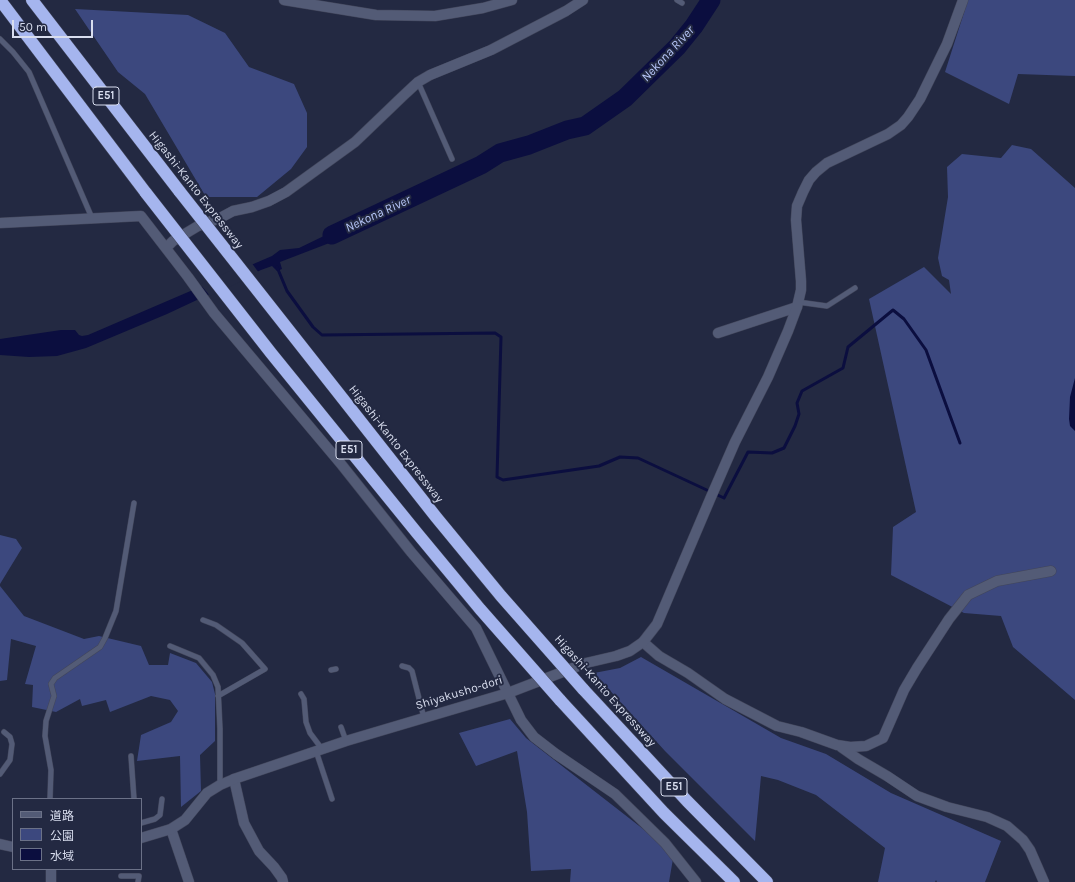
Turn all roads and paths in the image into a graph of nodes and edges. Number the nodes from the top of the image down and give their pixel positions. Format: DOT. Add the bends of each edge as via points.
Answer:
graph roads {
  1 [pos="0,0"];
  2 [pos="32,0"];
  3 [pos="284,0"];
  4 [pos="512,0"];
  5 [pos="583,0"];
  6 [pos="962,0"];
  7 [pos="0,39"];
  8 [pos="418,82"];
  9 [pos="452,159"];
  10 [pos="92,218"];
  11 [pos="0,223"];
  12 [pos="166,248"];
  13 [pos="855,288"];
  14 [pos="798,304"];
  15 [pos="718,333"];
  16 [pos="134,503"];
  17 [pos="1051,571"];
  18 [pos="203,620"];
  19 [pos="643,642"];
  20 [pos="170,646"];
  21 [pos="402,666"];
  22 [pos="508,693"];
  23 [pos="301,694"];
  24 [pos="218,696"];
  25 [pos="424,718"];
  26 [pos="341,727"];
  27 [pos="4,732"];
  28 [pos="346,741"];
  29 [pos="837,744"];
  30 [pos="319,750"];
  31 [pos="131,756"];
  32 [pos="0,774"];
  33 [pos="234,779"];
  34 [pos="220,785"];
  35 [pos="50,798"];
  36 [pos="134,798"];
  37 [pos="162,799"];
  38 [pos="332,799"];
  39 [pos="142,823"];
  40 [pos="172,829"];
  41 [pos="142,838"];
  42 [pos="0,844"];
  43 [pos="12,846"];
  44 [pos="51,870"];
  45 [pos="121,876"];
  46 [pos="51,882"];
  47 [pos="138,882"];
  48 [pos="189,882"];
  49 [pos="283,882"];
  50 [pos="696,882"];
  51 [pos="734,882"];
  52 [pos="767,882"];
  53 [pos="1044,882"];
  1 -- 51 [label="highway, E51, bridge" via="271,353 480,609 664,813"];
  2 -- 52 [label="highway, Higashi-Kanto Expressway / E51, bridge" via="180,192 501,596 687,801"];
  3 -- 4 [label="street" via="376,15 436,16"];
  5 -- 8 [label="street" via="491,50 446,67"];
  6 -- 14 [label="street, Shiyakusho-dori" via="947,44 920,99 901,125 888,134 827,163 809,180 797,206 802,281"];
  7 -- 10 [label="lane" via="29,72"];
  8 -- 9 [label="lane"];
  8 -- 12 [label="street" via="355,142 286,192 269,201 233,211 198,226"];
  10 -- 11 [label="street"];
  10 -- 12 [label="street" via="141,216"];
  12 -- 22 [label="street" via="210,308 476,628"];
  13 -- 14 [label="lane" via="827,306"];
  14 -- 15 [label="street"];
  14 -- 19 [label="street, Shiyakusho-dori" via="768,377 735,442 657,624"];
  16 -- 35 [label="lane" via="116,612 105,638 100,647 50,684 54,696 46,721 45,736 51,770"];
  17 -- 29 [label="street" via="997,581 968,595 917,668 904,690 883,738 866,746 850,747"];
  18 -- 24 [label="lane" via="216,625 242,642 265,669"];
  19 -- 22 [label="street, Shiyakusho-dori" via="630,651 586,663"];
  19 -- 29 [label="street" via="659,656 759,718"];
  20 -- 24 [label="lane" via="200,658 213,675 218,686"];
  21 -- 25 [label="lane" via="412,671"];
  22 -- 25 [label="street, Shiyakusho-dori"];
  22 -- 50 [label="street" via="521,720 534,737 615,794 665,843"];
  23 -- 30 [label="lane" via="304,699 306,722"];
  24 -- 34 [label="lane"];
  25 -- 28 [label="street, Shiyakusho-dori"];
  26 -- 28 [label="lane"];
  27 -- 32 [label="lane" via="10,737 12,744 10,760"];
  28 -- 30 [label="street, Shiyakusho-dori"];
  29 -- 53 [label="street" via="917,796 987,817 1007,826 1030,850"];
  30 -- 33 [label="street, Shiyakusho-dori"];
  30 -- 38 [label="lane"];
  31 -- 36 [label="lane"];
  33 -- 34 [label="street, Shiyakusho-dori"];
  33 -- 49 [label="street" via="244,823 259,851 274,867"];
  34 -- 40 [label="street, Shiyakusho-dori" via="207,793 185,820"];
  37 -- 39 [label="lane" via="160,815"];
  40 -- 41 [label="street, Shiyakusho-dori"];
  40 -- 48 [label="street"];
  42 -- 43 [label="street"];
  44 -- 46 [label="street"];
  45 -- 47 [label="lane" via="139,876"];
}
